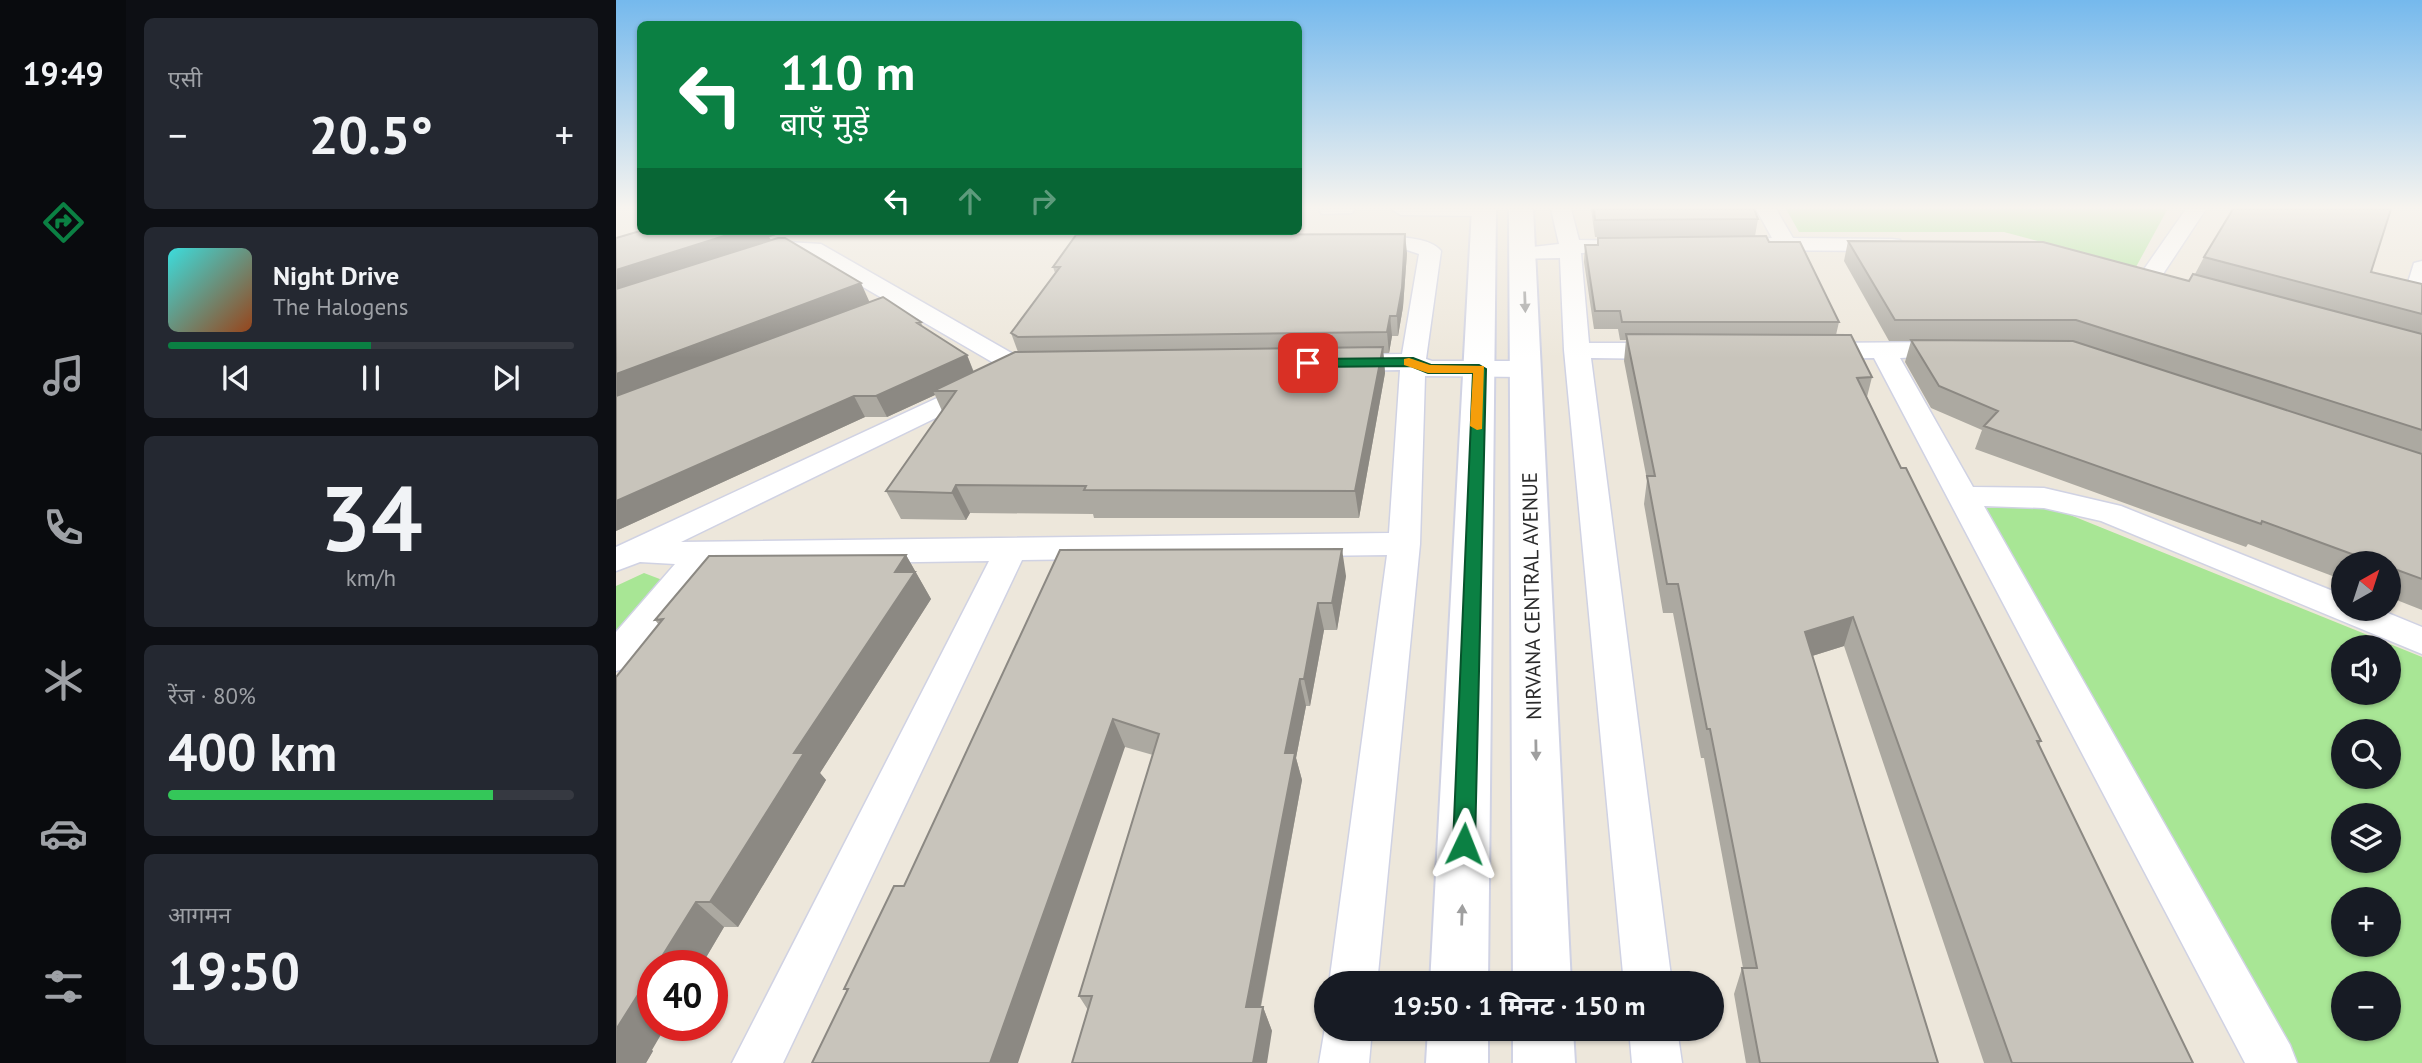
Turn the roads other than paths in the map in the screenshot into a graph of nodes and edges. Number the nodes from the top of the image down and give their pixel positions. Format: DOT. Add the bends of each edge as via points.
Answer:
graph roads {
  1 [pos="752,259"];
  2 [pos="830,259"];
  3 [pos="1429,259"];
  4 [pos="1500,259"];
  5 [pos="1512,259"];
  6 [pos="1571,259"];
  7 [pos="2161,259"];
  8 [pos="738,263"];
  9 [pos="2128,269"];
  10 [pos="2151,275"];
  11 [pos="2177,282"];
  12 [pos="904,301"];
  13 [pos="879,311"];
  14 [pos="1976,350"];
  15 [pos="1577,351"];
  16 [pos="1688,351"];
  17 [pos="1786,351"];
  18 [pos="1883,351"];
  19 [pos="1480,360"];
  20 [pos="1526,360"];
  21 [pos="1413,362"];
  22 [pos="1318,363"];
  23 [pos="1963,496"];
  24 [pos="1404,544"];
  25 [pos="1011,549"];
  26 [pos="701,554"];
  27 [pos="626,555"];
  28 [pos="2422,641"];
  29 [pos="616,657"];
  30 [pos="1355,971"];
  31 [pos="1459,971"];
  32 [pos="1542,971"];
  33 [pos="1647,971"];
  34 [pos="1347,1041"];
  35 [pos="1458,1041"];
  36 [pos="1543,1041"];
  37 [pos="1654,1041"];
  38 [pos="757,1063"];
  39 [pos="1344,1063"];
  40 [pos="1457,1063"];
  41 [pos="1544,1063"];
  42 [pos="1657,1063"];
  43 [pos="2272,1063"];
  1 -- 8 [label="street"];
  2 -- 12 [label="street"];
  3 -- 21 [label="street"];
  4 -- 19 [label="street"];
  5 -- 20 [label="street, NIRVANA CENTRAL AVENUE, one-way"];
  6 -- 15 [label="street"];
  7 -- 10 [label="street"];
  9 -- 10 [label="street"];
  10 -- 11 [label="street"];
  12 -- 13 [label="street"];
  12 -- 27 [label="street" via="1033,367"];
  14 -- 18 [label="street"];
  15 -- 16 [label="street"];
  15 -- 33 [label="street"];
  17 -- 18 [label="street"];
  18 -- 23 [label="street"];
  19 -- 20 [label="street"];
  19 -- 21 [label="street" via="1428,369"];
  31 -- 19 [label="street, one-way"];
  20 -- 32 [label="street, NIRVANA CENTRAL AVENUE, one-way"];
  21 -- 22 [label="street"];
  21 -- 24 [label="street"];
  23 -- 28 [label="street" via="2044,498 2110,513"];
  23 -- 43 [label="street"];
  24 -- 25 [label="street"];
  24 -- 30 [label="street"];
  25 -- 26 [label="street"];
  25 -- 38 [label="street"];
  26 -- 27 [label="street"];
  26 -- 29 [label="street"];
  34 -- 39 [label="street"];
  35 -- 40 [label="street"];
  36 -- 41 [label="street"];
  37 -- 42 [label="street"];
}
